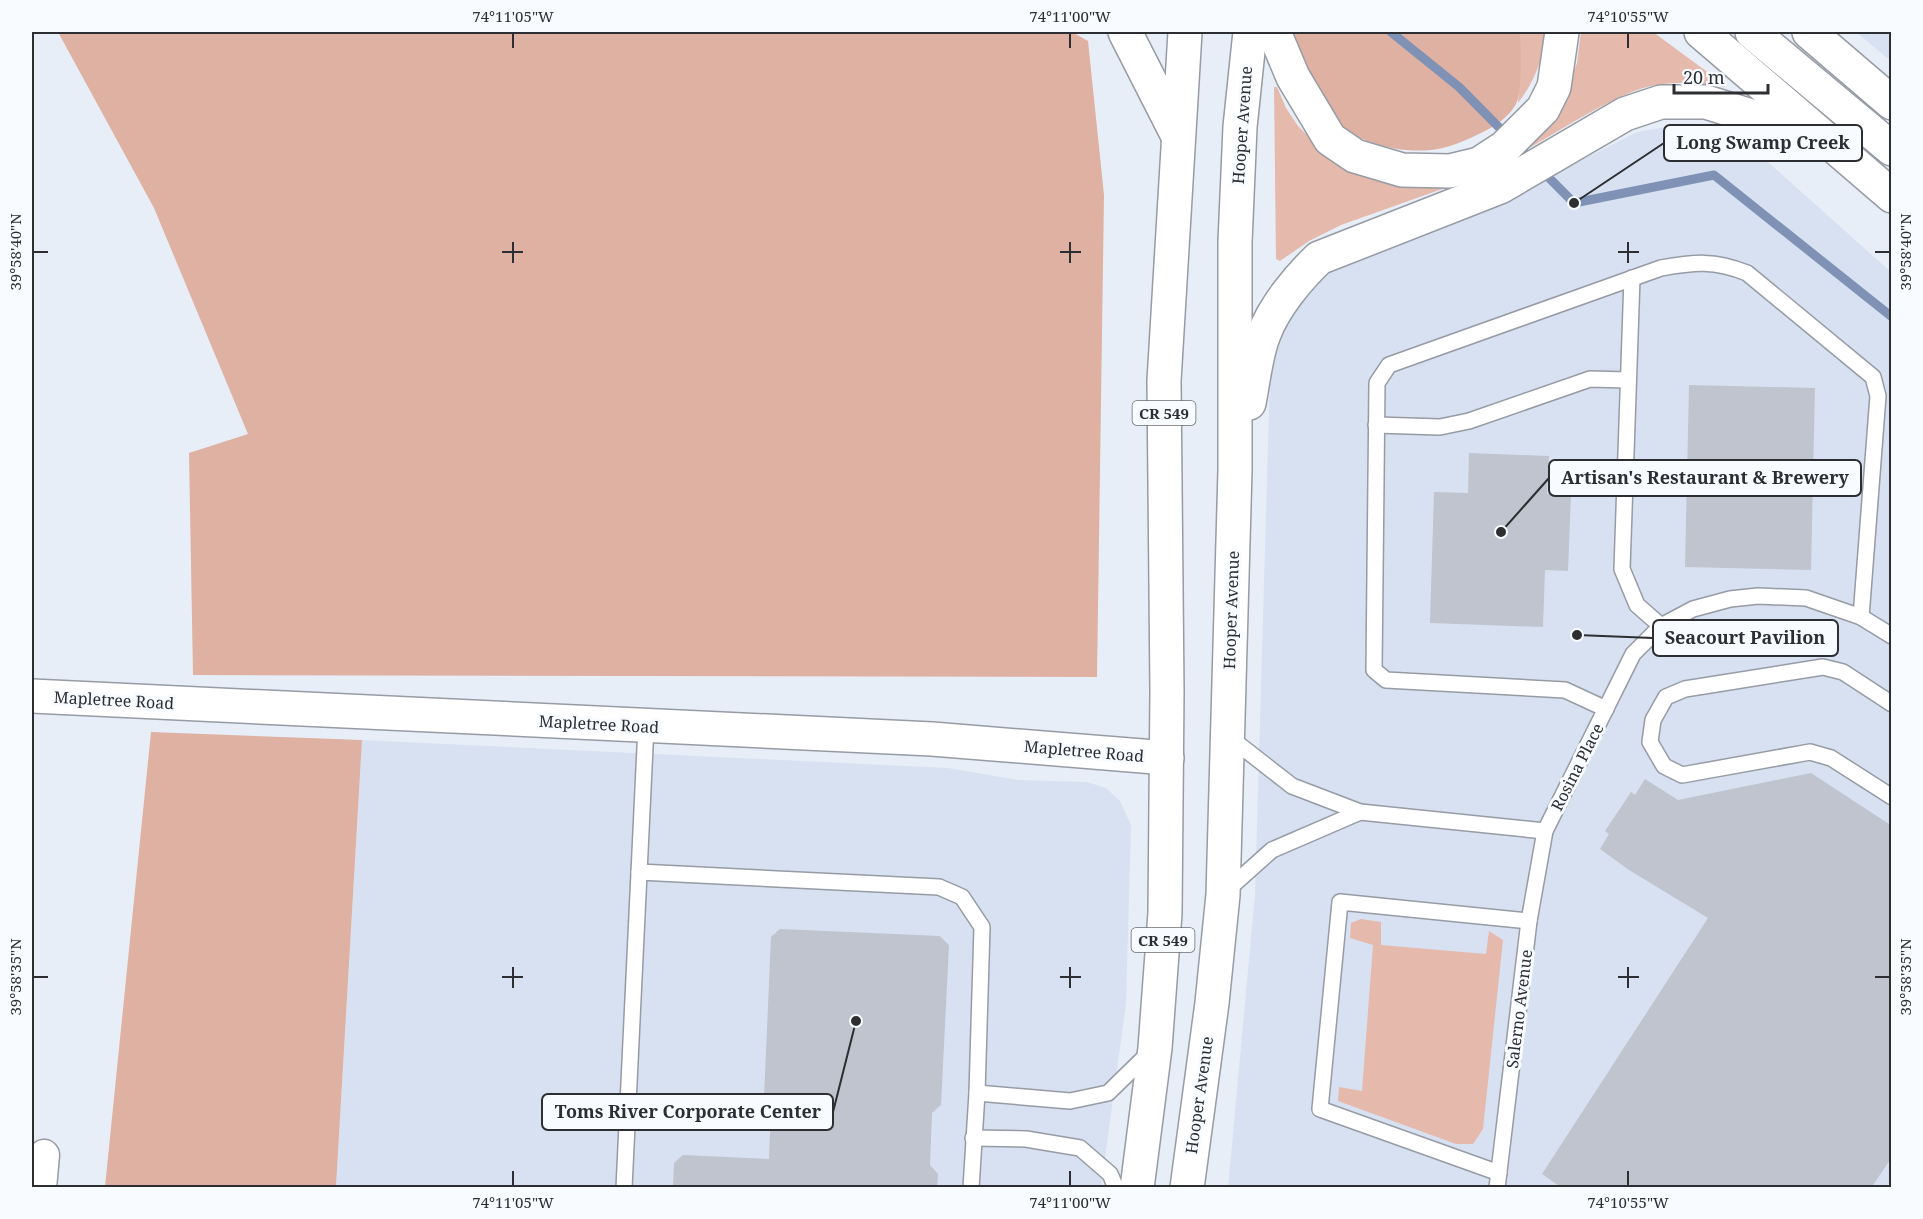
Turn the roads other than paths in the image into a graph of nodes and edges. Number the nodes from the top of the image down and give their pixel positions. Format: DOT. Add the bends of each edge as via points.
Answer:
graph roads {
  1 [pos="1125,32"];
  2 [pos="1185,32"];
  3 [pos="1250,32"];
  4 [pos="1274,32"];
  5 [pos="1562,32"];
  6 [pos="1701,32"];
  7 [pos="1752,32"];
  8 [pos="1809,32"];
  9 [pos="1892,103"];
  10 [pos="1178,136"];
  11 [pos="1825,139"];
  12 [pos="1892,149"];
  13 [pos="1892,196"];
  14 [pos="1632,278"];
  15 [pos="1629,380"];
  16 [pos="1376,425"];
  17 [pos="1235,470"];
  18 [pos="1861,616"];
  19 [pos="1661,626"];
  20 [pos="1892,636"];
  21 [pos="32,696"];
  22 [pos="1892,704"];
  23 [pos="1606,710"];
  24 [pos="646,726"];
  25 [pos="1228,736"];
  26 [pos="1167,758"];
  27 [pos="1892,797"];
  28 [pos="1360,812"];
  29 [pos="1545,831"];
  30 [pos="639,872"];
  31 [pos="1223,895"];
  32 [pos="1529,921"];
  33 [pos="1155,1048"];
  34 [pos="977,1093"];
  35 [pos="974,1137"];
  36 [pos="44,1155"];
  37 [pos="1498,1180"];
  38 [pos="41,1188"];
  39 [pos="624,1188"];
  40 [pos="971,1188"];
  41 [pos="1116,1188"];
  42 [pos="1137,1188"];
  43 [pos="1187,1188"];
  1 -- 10 [label="main road"];
  2 -- 10 [label="main road, CR 549"];
  3 -- 17 [label="main road, Hooper Avenue / CR 549" via="1240,127 1235,242"];
  4 -- 5 [label="main road" via="1293,77 1330,139 1355,156 1402,170 1450,171 1479,164 1505,147 1543,109 1554,87"];
  6 -- 11 [label="main road"];
  7 -- 12 [label="main road"];
  8 -- 9 [label="main road"];
  10 -- 26 [label="main road, CR 549" via="1164,381"];
  11 -- 13 [label="main road"];
  11 -- 17 [label="main road" via="1706,102 1661,102 1625,114 1500,187 1319,258 1286,297 1263,335"];
  14 -- 15 [label="lane"];
  14 -- 16 [label="lane" via="1389,365 1377,383"];
  14 -- 18 [label="lane" via="1694,262 1726,265 1747,273 1873,377 1878,396"];
  15 -- 16 [label="lane" via="1590,379 1469,421 1440,427"];
  15 -- 19 [label="lane" via="1622,569 1636,605"];
  16 -- 23 [label="lane" via="1374,670 1386,680 1565,690"];
  17 -- 25 [label="main road, Hooper Avenue / CR 549"];
  18 -- 19 [label="lane, Rosina Place" via="1806,598 1758,596 1693,609"];
  18 -- 20 [label="lane, Rosina Place"];
  19 -- 23 [label="lane, Rosina Place" via="1633,654"];
  21 -- 24 [label="main road, Mapletree Road"];
  22 -- 27 [label="lane" via="1843,672 1823,667 1685,688 1666,698 1653,720 1650,742 1664,766 1682,775 1810,752 1831,758"];
  23 -- 29 [label="lane, Rosina Place"];
  24 -- 26 [label="main road, Mapletree Road" via="932,739"];
  24 -- 30 [label="lane"];
  25 -- 28 [label="lane, Rosina Place" via="1292,786"];
  25 -- 31 [label="main road, Hooper Avenue / CR 549"];
  26 -- 33 [label="main road, CR 549" via="1165,912"];
  28 -- 29 [label="lane, Rosina Place"];
  28 -- 31 [label="lane" via="1272,850"];
  29 -- 32 [label="lane, Salerno Avenue"];
  30 -- 34 [label="lane" via="939,887 962,897 982,927"];
  30 -- 39 [label="lane"];
  31 -- 43 [label="main road, Hooper Avenue / CR 549"];
  32 -- 37 [label="lane, Salerno Avenue"];
  32 -- 37 [label="lane" via="1340,902 1320,1109"];
  33 -- 34 [label="lane" via="1108,1093 1070,1101"];
  33 -- 42 [label="main road, CR 549"];
  34 -- 35 [label="lane"];
  35 -- 40 [label="lane"];
  35 -- 41 [label="lane" via="1026,1139 1080,1148 1110,1174"];
  36 -- 38 [label="street"];
}
